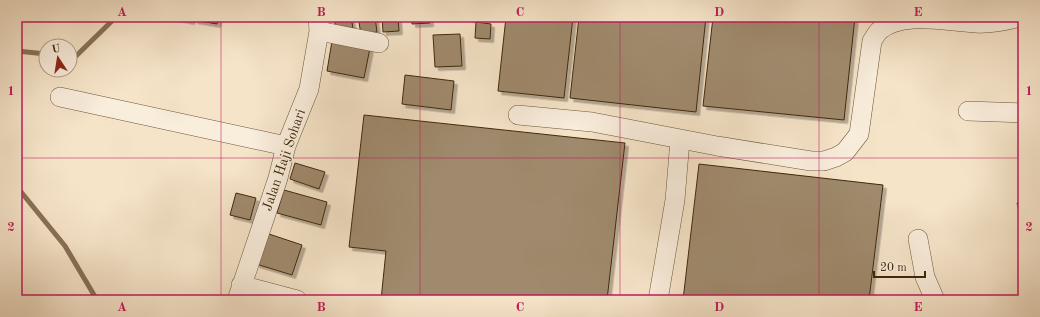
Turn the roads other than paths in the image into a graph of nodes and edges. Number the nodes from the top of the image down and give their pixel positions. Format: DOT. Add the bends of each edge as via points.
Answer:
graph roads {
  1 [pos="1019,17"];
  2 [pos="318,24"];
  3 [pos="379,43"];
  4 [pos="60,97"];
  5 [pos="968,112"];
  6 [pos="1023,113"];
  7 [pos="518,116"];
  8 [pos="680,140"];
  9 [pos="286,146"];
  10 [pos="918,239"];
  11 [pos="239,292"];
  12 [pos="297,300"];
  13 [pos="658,300"];
  14 [pos="935,300"];
  1 -- 8 [label="street" via="978,24 903,20 879,31 872,42 859,134 844,152 836,157 824,161 811,161"];
  2 -- 3 [label="street"];
  2 -- 9 [label="street, Jalan Haji Sohari" via="309,89"];
  4 -- 9 [label="street"];
  5 -- 6 [label="street"];
  7 -- 8 [label="street" via="592,122"];
  8 -- 13 [label="street" via="675,200"];
  9 -- 11 [label="street, Jalan Haji Sohari" via="278,178"];
  10 -- 14 [label="street" via="925,277"];
  11 -- 12 [label="street"];
}
